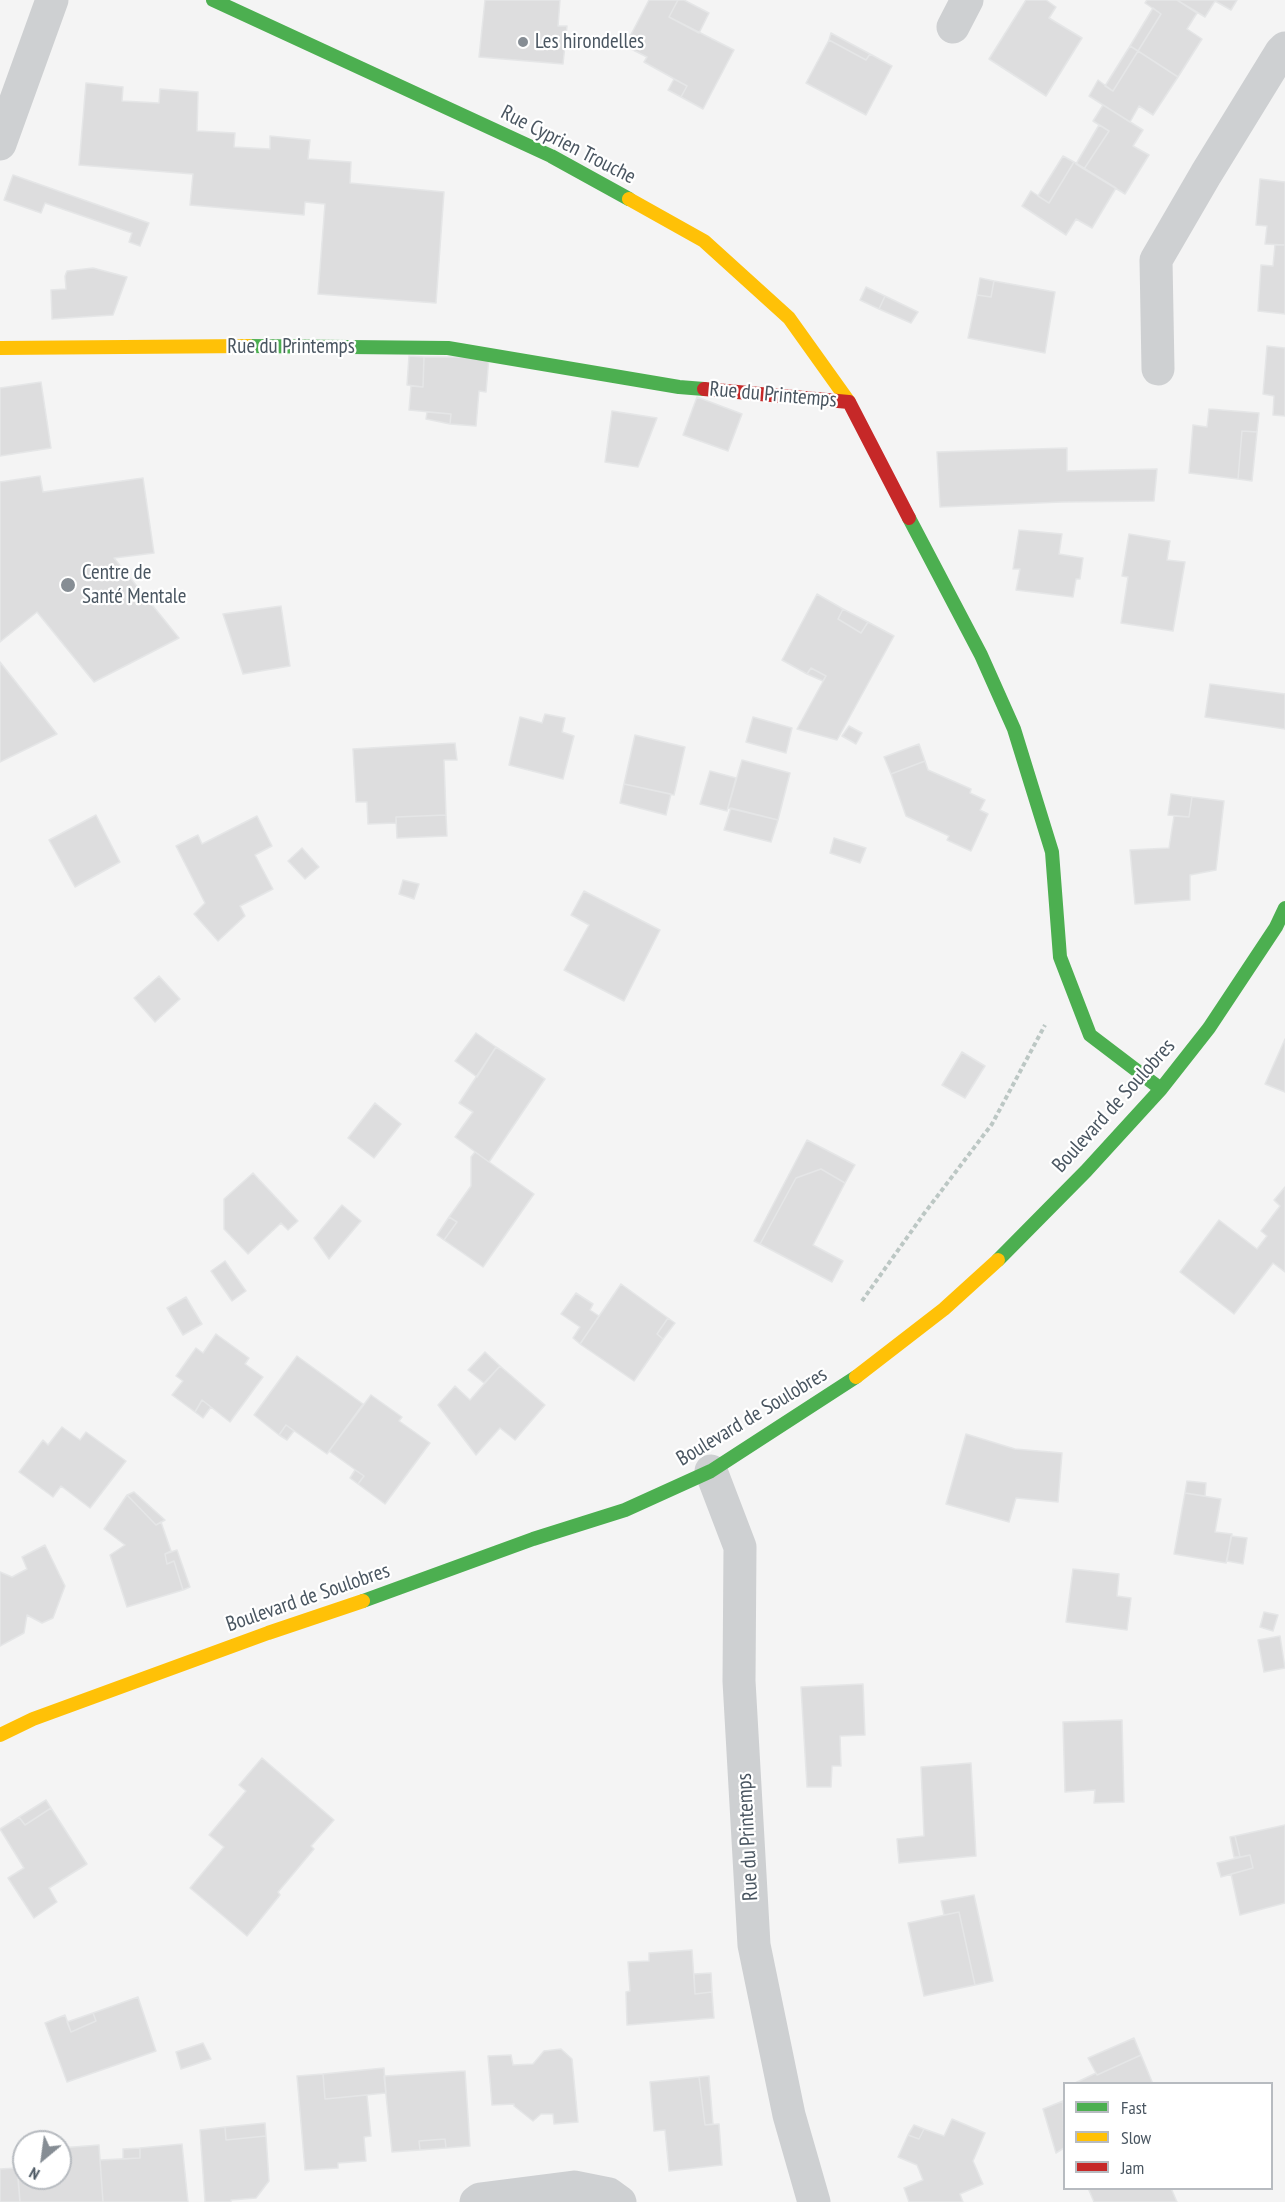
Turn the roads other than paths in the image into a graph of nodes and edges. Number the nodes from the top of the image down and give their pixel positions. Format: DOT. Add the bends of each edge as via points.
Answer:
graph roads {
  1 [pos="52,0"];
  2 [pos="213,0"];
  3 [pos="1285,48"];
  4 [pos="0,144"];
  5 [pos="0,348"];
  6 [pos="1158,369"];
  7 [pos="849,402"];
  8 [pos="1285,908"];
  9 [pos="1161,1089"];
  10 [pos="711,1471"];
  11 [pos="0,1735"];
  12 [pos="476,2202"];
  13 [pos="620,2202"];
  14 [pos="814,2202"];
  1 -- 4 [label="street"];
  2 -- 7 [label="street, Rue Cyprien Trouche" via="551,156 704,241 789,318"];
  3 -- 6 [label="street" via="1156,260"];
  5 -- 7 [label="street, Rue du Printemps" via="448,348 680,387"];
  7 -- 9 [label="street, Rue du Printemps" via="981,655 1014,729 1052,852 1060,957 1090,1035"];
  8 -- 9 [label="street, Boulevard de Soulobres" via="1209,1028"];
  9 -- 10 [label="street, Boulevard de Soulobres" via="983,1276 847,1384"];
  10 -- 11 [label="street, Boulevard de Soulobres" via="625,1510 257,1637 33,1719"];
  10 -- 14 [label="street, Rue du Printemps" via="740,1546 739,1681 754,1944 789,2115"];
  12 -- 13 [label="street" via="574,2187 609,2194"];
}
